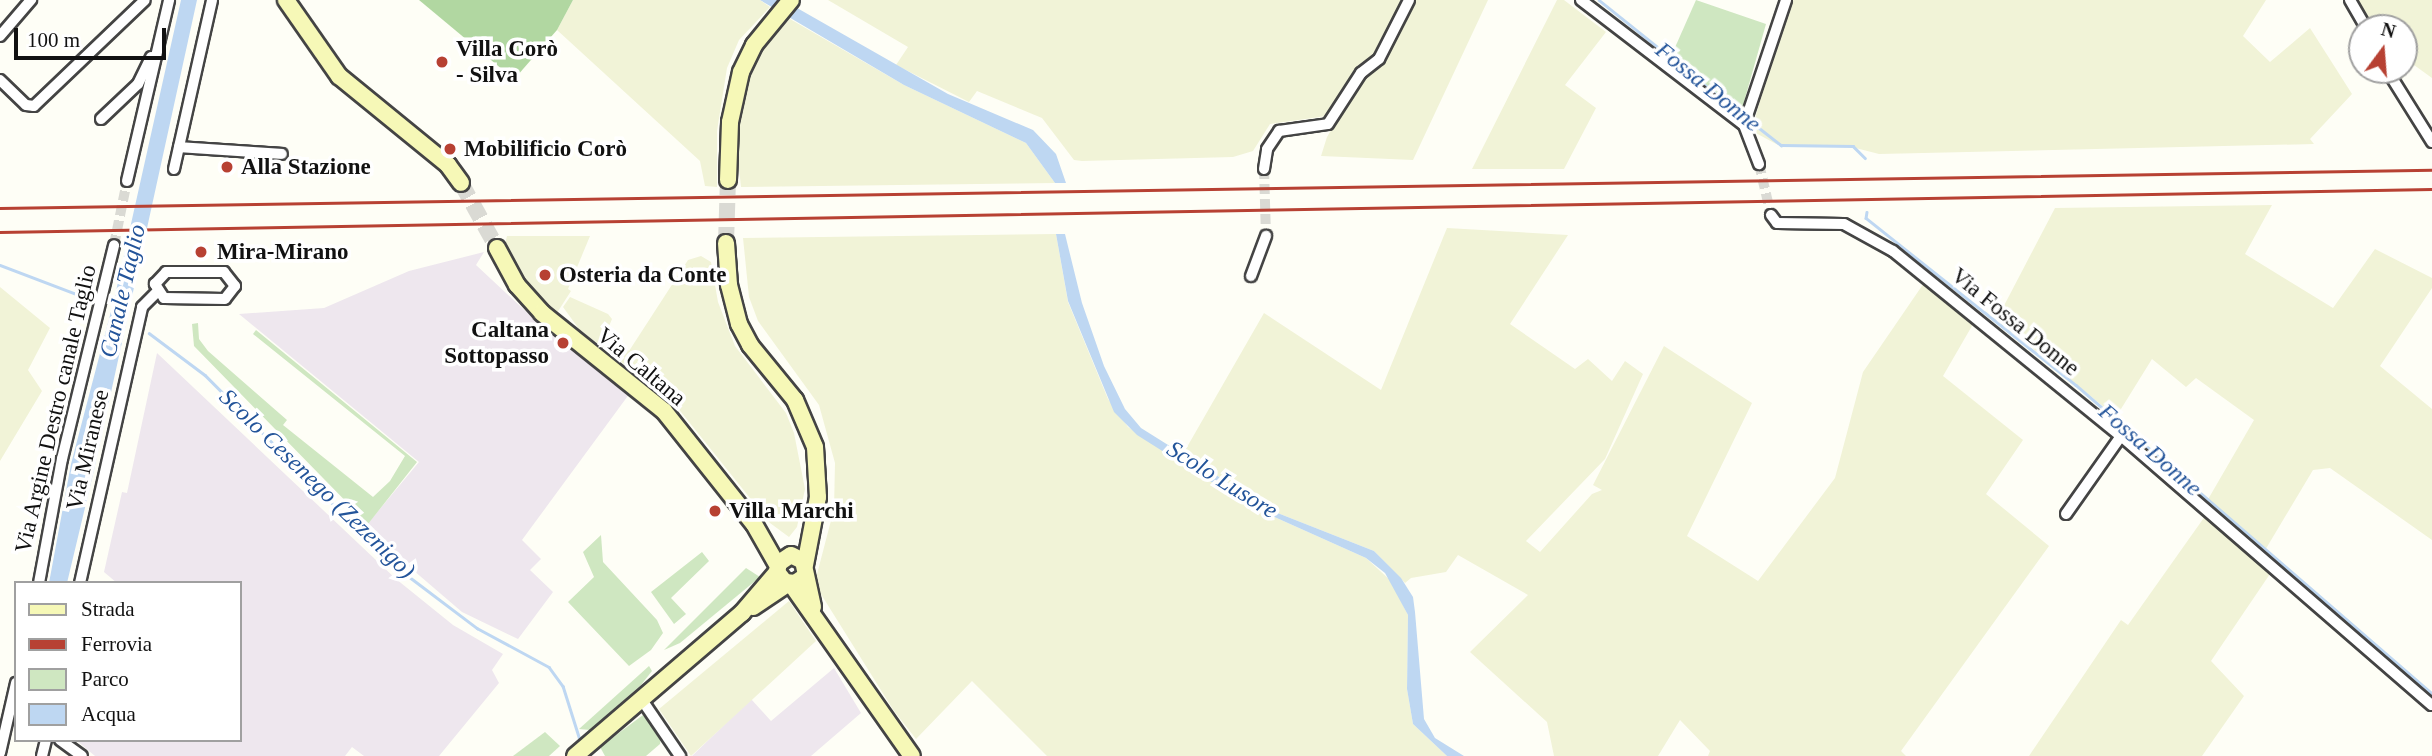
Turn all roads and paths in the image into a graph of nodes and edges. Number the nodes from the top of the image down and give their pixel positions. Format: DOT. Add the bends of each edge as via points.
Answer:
graph roads {
  1 [pos="31,0"];
  2 [pos="145,0"];
  3 [pos="169,0"];
  4 [pos="212,0"];
  5 [pos="286,0"];
  6 [pos="791,0"];
  7 [pos="1409,0"];
  8 [pos="1581,0"];
  9 [pos="1786,0"];
  10 [pos="0,36"];
  11 [pos="157,54"];
  12 [pos="0,80"];
  13 [pos="2396,84"];
  14 [pos="101,119"];
  15 [pos="1746,123"];
  16 [pos="2432,142"];
  17 [pos="179,147"];
  18 [pos="282,154"];
  19 [pos="1759,164"];
  20 [pos="174,169"];
  21 [pos="1264,169"];
  22 [pos="728,180"];
  23 [pos="127,181"];
  24 [pos="461,183"];
  25 [pos="1771,215"];
  26 [pos="1266,236"];
  27 [pos="726,243"];
  28 [pos="114,245"];
  29 [pos="497,248"];
  30 [pos="1251,276"];
  31 [pos="157,292"];
  32 [pos="2121,436"];
  33 [pos="2066,514"];
  34 [pos="814,521"];
  35 [pos="784,562"];
  36 [pos="797,577"];
  37 [pos="38,581"];
  38 [pos="80,581"];
  39 [pos="742,613"];
  40 [pos="14,692"];
  41 [pos="642,700"];
  42 [pos="2432,705"];
  43 [pos="63,742"];
  44 [pos="0,753"];
  45 [pos="82,756"];
  46 [pos="575,756"];
  47 [pos="680,756"];
  48 [pos="912,756"];
  1 -- 10 [label="street"];
  2 -- 12 [label="street" via="34,106 26,105"];
  3 -- 11 [label="street"];
  4 -- 17 [label="street"];
  5 -- 24 [label="main road" via="339,76 448,165"];
  6 -- 22 [label="main road" via="754,45 733,98"];
  7 -- 21 [label="street" via="1379,59 1361,73 1328,124 1279,131 1267,149"];
  8 -- 15 [label="street"];
  9 -- 15 [label="street"];
  11 -- 14 [label="street" via="133,90"];
  11 -- 23 [label="street"];
  13 -- 16 [label="street"];
  15 -- 19 [label="street"];
  17 -- 18 [label="street"];
  17 -- 20 [label="street"];
  25 -- 32 [label="street, Via Fossa Donne" via="1777,223 1844,224 1880,241"];
  26 -- 30 [label="street"];
  27 -- 34 [label="main road" via="729,285 739,324 750,345 795,400 816,447 819,479"];
  28 -- 37 [label="street, Via Argine Destro canale Taglio" via="59,471"];
  29 -- 35 [label="main road, Via Caltana" via="526,298 664,411"];
  31 -- 31 [label="street, Via Miranese" via="170,300 225,299 234,291 234,281 224,272 171,271 158,277"];
  31 -- 38 [label="street, Via Miranese" via="142,307"];
  32 -- 33 [label="street"];
  32 -- 42 [label="street, Via Fossa Donne"];
  34 -- 35 [label="main road"];
  34 -- 36 [label="main road"];
  35 -- 36 [label="main road"];
  35 -- 36 [label="main road"];
  35 -- 39 [label="main road"];
  36 -- 39 [label="main road"];
  36 -- 48 [label="main road" via="817,616"];
  39 -- 41 [label="main road"];
  40 -- 44 [label="street"];
  41 -- 46 [label="main road"];
  41 -- 47 [label="street"];
  43 -- 45 [label="street"];
}
